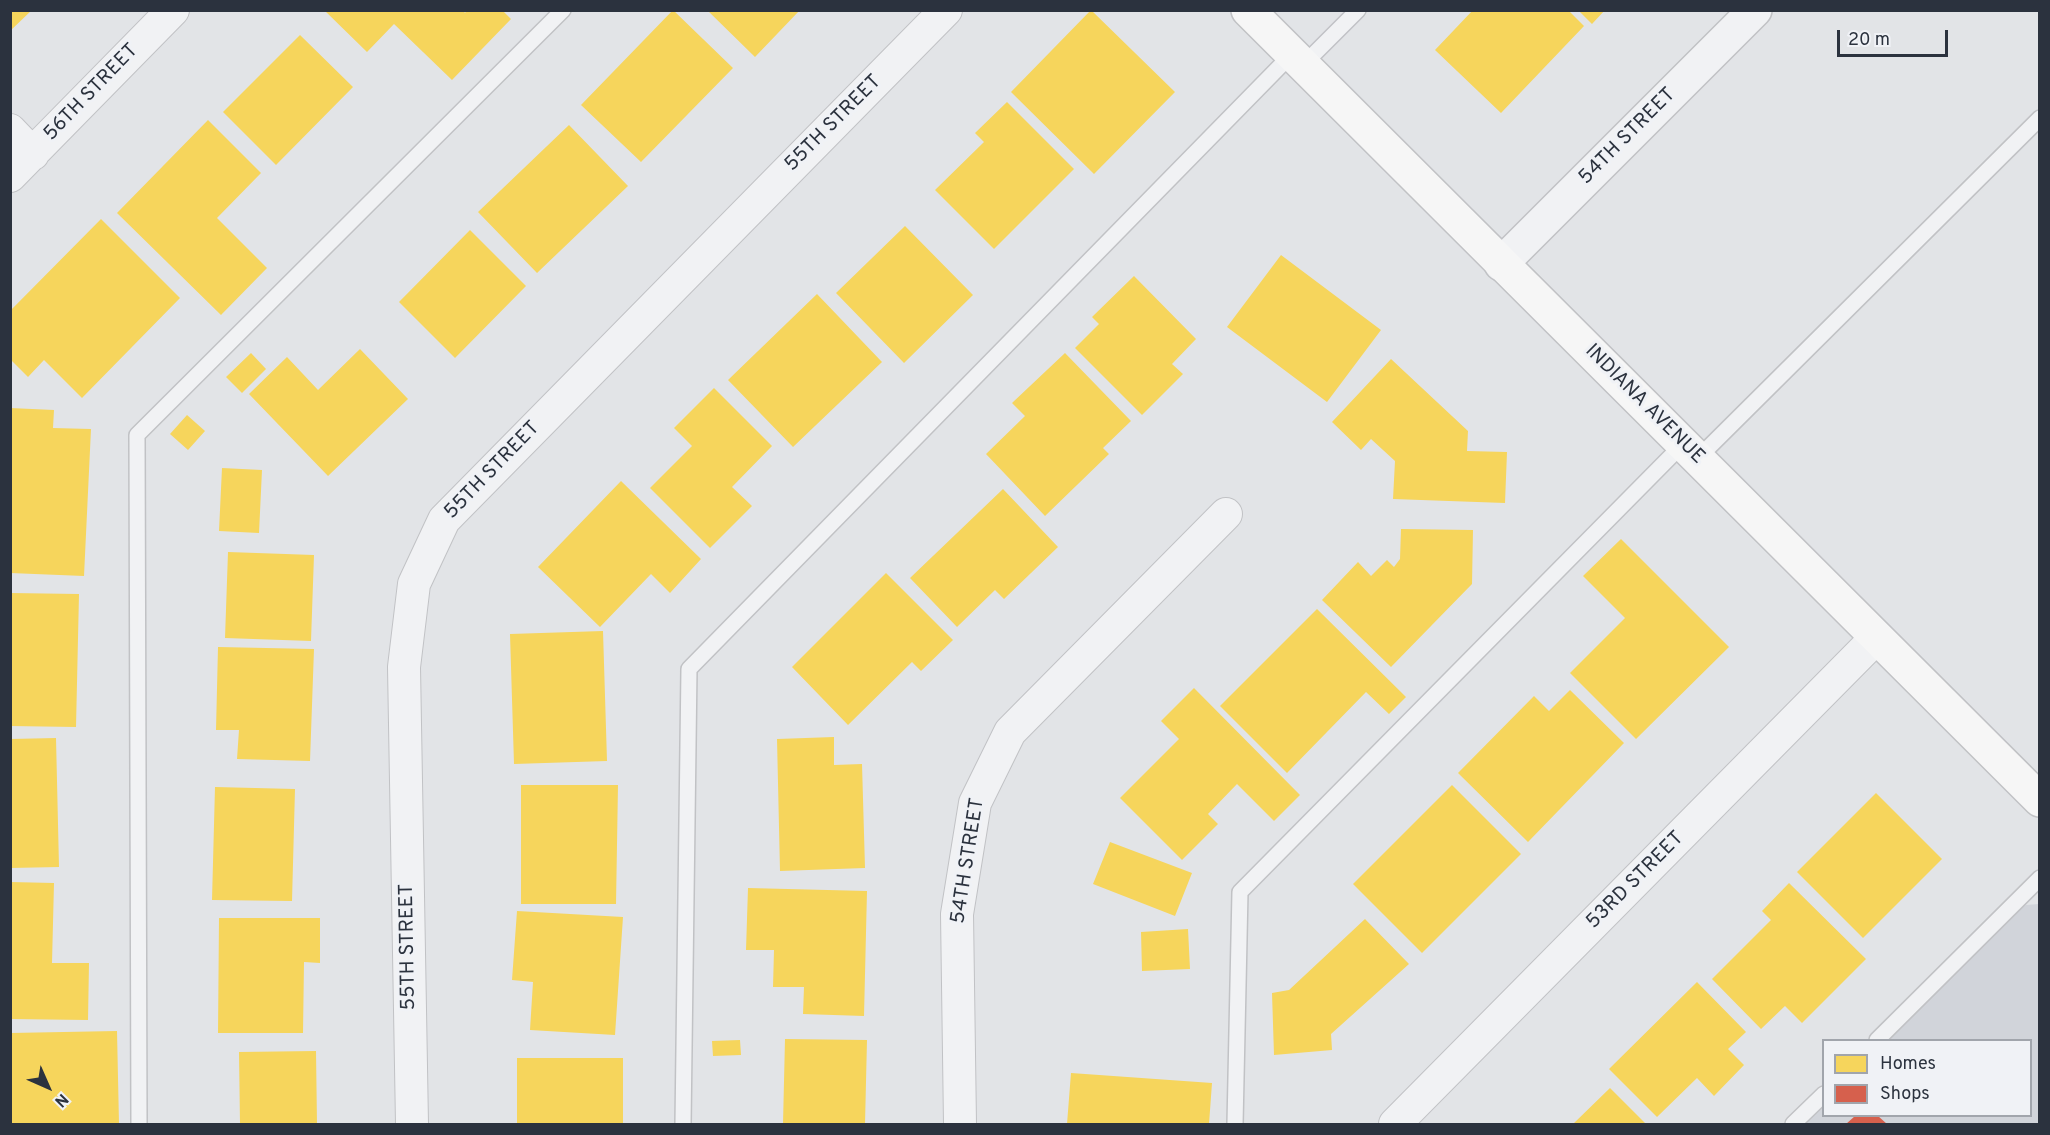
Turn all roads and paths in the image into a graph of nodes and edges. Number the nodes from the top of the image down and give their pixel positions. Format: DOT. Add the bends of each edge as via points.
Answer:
graph roads {
  1 [pos="173,10"];
  2 [pos="562,10"];
  3 [pos="946,10"];
  4 [pos="1248,10"];
  5 [pos="1359,10"];
  6 [pos="1755,10"];
  7 [pos="1297,60"];
  8 [pos="2040,118"];
  9 [pos="10,130"];
  10 [pos="33,153"];
  11 [pos="10,176"];
  12 [pos="1501,264"];
  13 [pos="1690,451"];
  14 [pos="1226,514"];
  15 [pos="1876,638"];
  16 [pos="2040,800"];
  17 [pos="2040,878"];
  18 [pos="1879,1039"];
  19 [pos="1822,1096"];
  20 [pos="139,1125"];
  21 [pos="412,1125"];
  22 [pos="683,1125"];
  23 [pos="960,1125"];
  24 [pos="1235,1125"];
  25 [pos="1395,1125"];
  26 [pos="1793,1125"];
  1 -- 10 [label="street, 56TH STREET"];
  2 -- 20 [label="lane" via="138,435"];
  3 -- 21 [label="street, 55TH STREET" via="444,520 414,584 404,667"];
  4 -- 7 [label="main road, INDIANA AVENUE"];
  5 -- 7 [label="lane"];
  6 -- 12 [label="street, 54TH STREET"];
  7 -- 12 [label="main road, INDIANA AVENUE"];
  7 -- 22 [label="lane" via="688,669"];
  8 -- 13 [label="lane"];
  9 -- 10 [label="street"];
  10 -- 11 [label="street, 56TH STREET"];
  12 -- 13 [label="main road, INDIANA AVENUE"];
  13 -- 15 [label="main road, INDIANA AVENUE"];
  13 -- 24 [label="lane" via="1240,892"];
  14 -- 23 [label="street, 54TH STREET" via="1010,732 975,802 957,914"];
  15 -- 16 [label="main road, INDIANA AVENUE"];
  15 -- 25 [label="street, 53RD STREET"];
  17 -- 18 [label="lane"];
  19 -- 26 [label="lane"];
}
